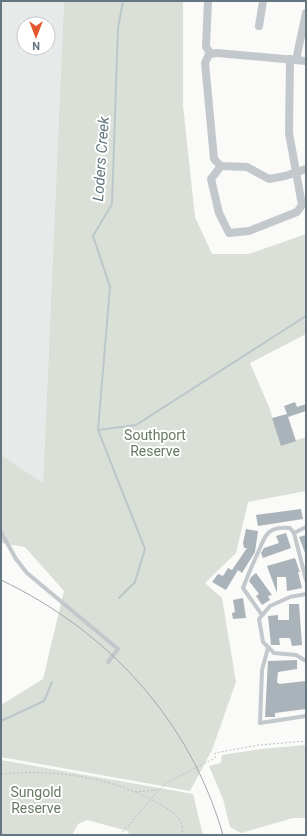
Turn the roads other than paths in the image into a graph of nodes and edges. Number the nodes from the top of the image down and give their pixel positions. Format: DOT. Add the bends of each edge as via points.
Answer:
graph roads {
  1 [pos="208,1"];
  2 [pos="264,1"];
  3 [pos="306,13"];
  4 [pos="259,26"];
  5 [pos="211,54"];
  6 [pos="293,60"];
  7 [pos="306,61"];
  8 [pos="221,166"];
  9 [pos="306,169"];
  10 [pos="296,172"];
  11 [pos="306,527"];
  12 [pos="1,532"];
  13 [pos="294,533"];
  14 [pos="306,580"];
  15 [pos="306,594"];
  16 [pos="262,615"];
  17 [pos="268,648"];
  18 [pos="306,661"];
  19 [pos="108,662"];
  20 [pos="306,716"];
  1 -- 5 [label="street" via="206,47"];
  2 -- 4 [label="street"];
  3 -- 6 [label="street"];
  5 -- 6 [label="street"];
  5 -- 8 [label="street" via="205,63 214,159"];
  6 -- 7 [label="street"];
  6 -- 10 [label="street" via="289,133"];
  8 -- 10 [label="street" via="247,167 269,179"];
  8 -- 10 [label="street" via="211,179 219,213 229,233 250,231 297,212 302,204"];
  9 -- 10 [label="street"];
  11 -- 13 [label="lane"];
  12 -- 19 [label="lane" via="27,573 118,650"];
  13 -- 14 [label="lane"];
  13 -- 16 [label="lane" via="290,528 270,532 262,541 248,572 243,588"];
  15 -- 16 [label="lane" via="270,606"];
  16 -- 17 [label="lane" via="259,618 263,642"];
  17 -- 18 [label="lane" via="274,653 296,655"];
  17 -- 20 [label="lane" via="262,670 260,723"];
}
